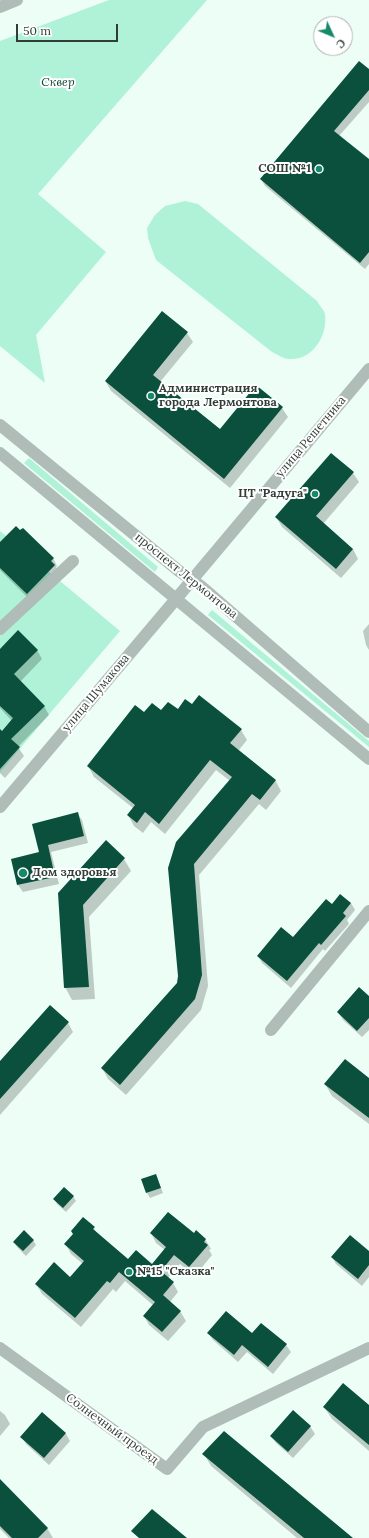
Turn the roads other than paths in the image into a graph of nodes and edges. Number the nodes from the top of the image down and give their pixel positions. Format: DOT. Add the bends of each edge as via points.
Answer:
graph roads {
  1 [pos="17,0"];
  2 [pos="0,7"];
  3 [pos="369,368"];
  4 [pos="0,425"];
  5 [pos="0,453"];
  6 [pos="73,561"];
  7 [pos="192,579"];
  8 [pos="176,599"];
  9 [pos="0,628"];
  10 [pos="369,732"];
  11 [pos="369,759"];
  12 [pos="0,807"];
  13 [pos="369,911"];
  14 [pos="271,1030"];
  15 [pos="0,1348"];
  16 [pos="369,1348"];
  1 -- 2 [label="street"];
  3 -- 7 [label="street, улица Решетника"];
  4 -- 7 [label="street, проспект Лермонтова"];
  5 -- 8 [label="street, проспект Лермонтова"];
  6 -- 9 [label="street"];
  7 -- 8 [label="street, улица Шумакова"];
  7 -- 10 [label="street, проспект Лермонтова"];
  8 -- 11 [label="street, проспект Лермонтова"];
  8 -- 12 [label="street, улица Шумакова"];
  13 -- 14 [label="street"];
  15 -- 16 [label="street, Солнечный проезд" via="167,1469 203,1427"];
}
